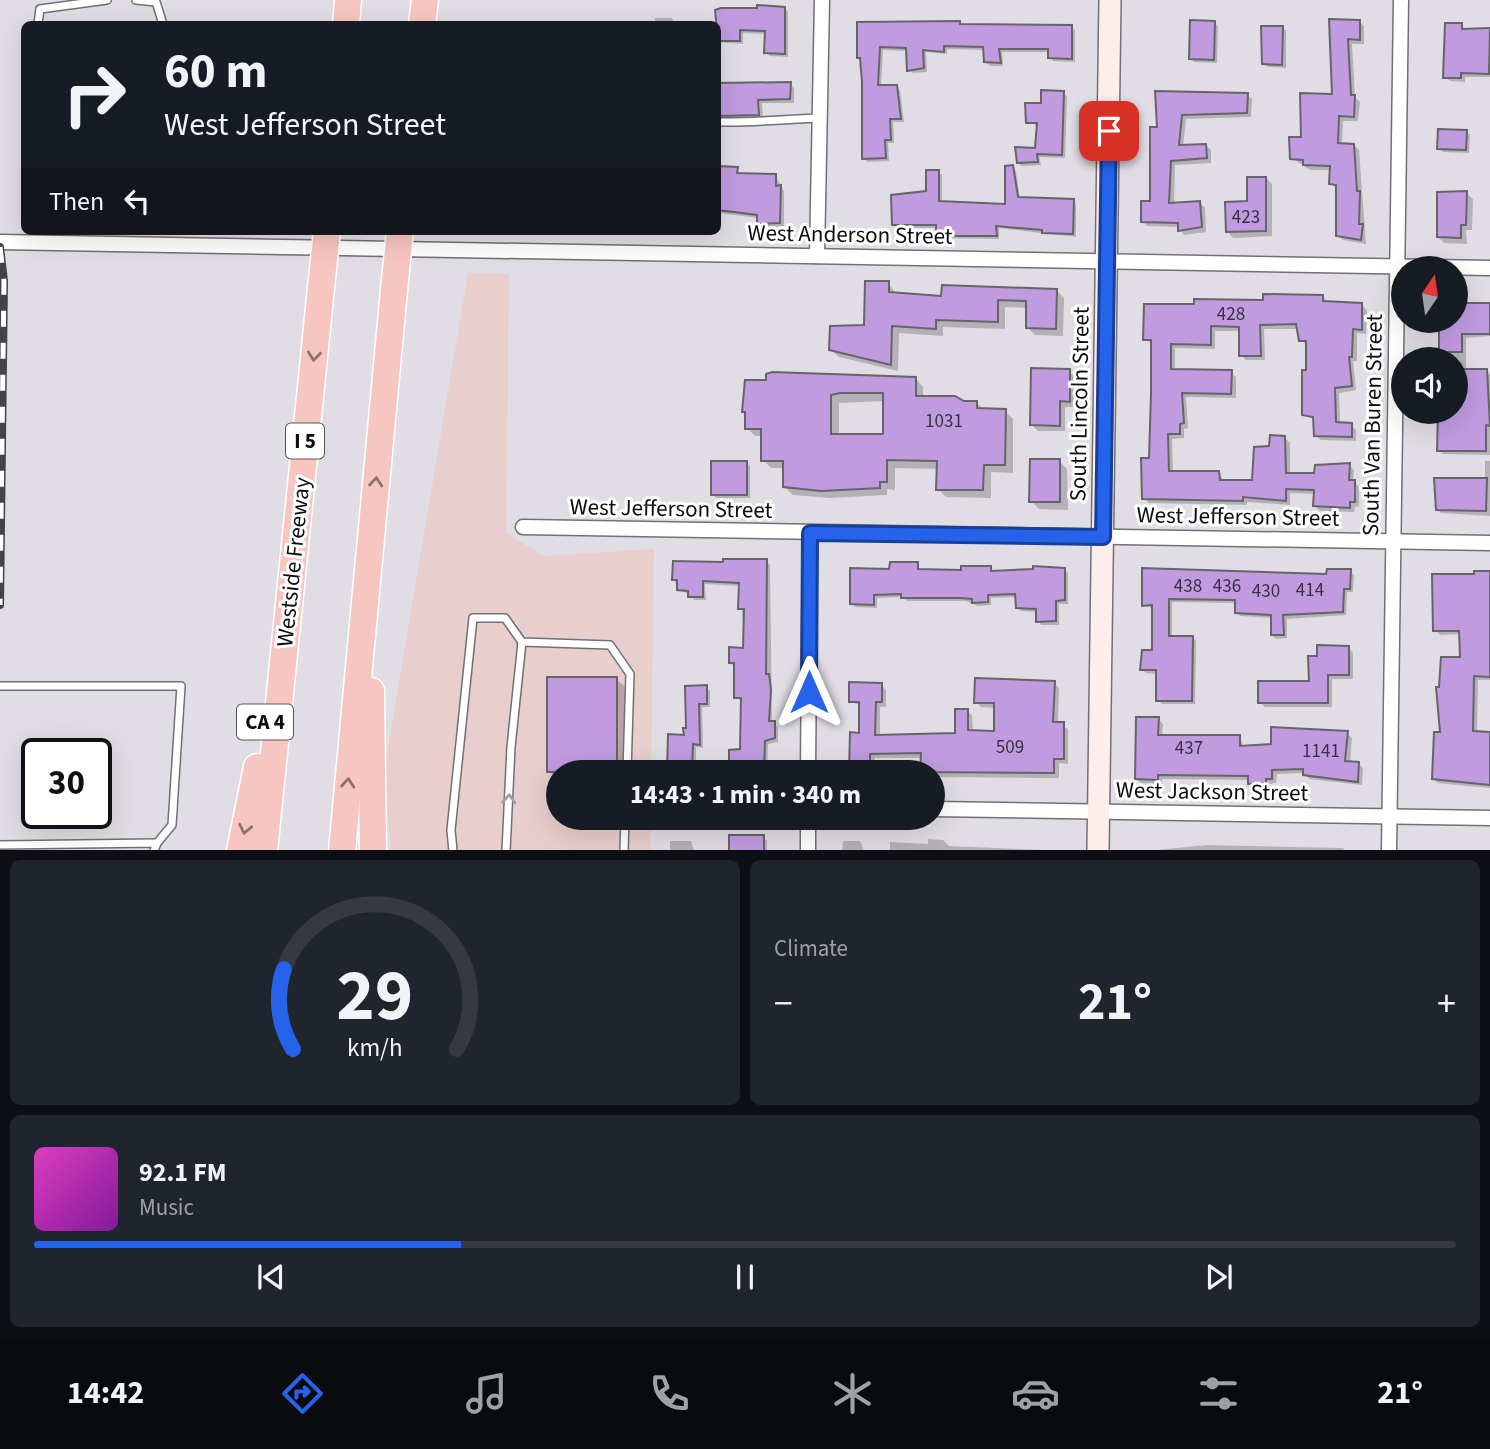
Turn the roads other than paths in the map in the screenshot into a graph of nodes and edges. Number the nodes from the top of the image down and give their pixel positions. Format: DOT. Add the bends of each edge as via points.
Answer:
graph roads {
  1 [pos="107,0"];
  2 [pos="136,0"];
  3 [pos="348,0"];
  4 [pos="425,0"];
  5 [pos="822,0"];
  6 [pos="1110,0"];
  7 [pos="1402,0"];
  8 [pos="38,21"];
  9 [pos="162,21"];
  10 [pos="346,21"];
  11 [pos="422,21"];
  12 [pos="819,118"];
  13 [pos="721,122"];
  14 [pos="327,235"];
  15 [pos="400,235"];
  16 [pos="62,237"];
  17 [pos="0,242"];
  18 [pos="817,256"];
  19 [pos="1397,256"];
  20 [pos="1107,261"];
  21 [pos="1391,266"];
  22 [pos="1468,268"];
  23 [pos="1490,268"];
  24 [pos="1396,333"];
  25 [pos="523,527"];
  26 [pos="810,533"];
  27 [pos="1103,537"];
  28 [pos="1393,541"];
  29 [pos="1490,543"];
  30 [pos="370,550"];
  31 [pos="289,593"];
  32 [pos="522,642"];
  33 [pos="0,686"];
  34 [pos="627,760"];
  35 [pos="808,760"];
  36 [pos="945,809"];
  37 [pos="1098,812"];
  38 [pos="1390,816"];
  39 [pos="1490,818"];
  40 [pos="625,830"];
  41 [pos="808,830"];
  42 [pos="0,845"];
  43 [pos="156,847"];
  44 [pos="240,850"];
  45 [pos="264,850"];
  46 [pos="341,850"];
  47 [pos="373,850"];
  48 [pos="453,850"];
  49 [pos="506,850"];
  50 [pos="624,850"];
  51 [pos="808,850"];
  52 [pos="1098,850"];
  53 [pos="1389,850"];
  1 -- 8 [label="lane" via="40,9"];
  2 -- 9 [label="lane" via="156,2"];
  3 -- 10 [label="highway"];
  4 -- 11 [label="highway"];
  5 -- 12 [label="street"];
  6 -- 20 [label="street, South Lincoln Street"];
  7 -- 19 [label="street, South Van Buren Street"];
  12 -- 13 [label="lane" via="761,124"];
  12 -- 18 [label="street"];
  14 -- 31 [label="highway, Westside Freeway / I 5, one-way, bridge"];
  30 -- 15 [label="highway, one-way, bridge"];
  16 -- 17 [label="street, West Anderson Street"];
  16 -- 18 [label="street, West Anderson Street"];
  18 -- 20 [label="street, West Anderson Street"];
  20 -- 21 [label="street, West Anderson Street"];
  20 -- 27 [label="street, South Lincoln Street"];
  22 -- 23 [label="street, West Anderson Street"];
  24 -- 28 [label="street, South Van Buren Street"];
  25 -- 26 [label="street, West Jefferson Street"];
  26 -- 27 [label="street, West Jefferson Street"];
  26 -- 35 [label="street"];
  27 -- 28 [label="street, West Jefferson Street"];
  27 -- 37 [label="street, South Lincoln Street"];
  28 -- 29 [label="street, West Jefferson Street"];
  28 -- 38 [label="street, South Van Buren Street"];
  46 -- 30 [label="highway, one-way"];
  30 -- 47 [label="highway"];
  31 -- 44 [label="highway, CA 4, one-way"];
  31 -- 45 [label="highway, Westside Freeway / I 5"];
  32 -- 34 [label="lane" via="610,645 630,674"];
  32 -- 48 [label="lane" via="505,618 473,618 451,830"];
  49 -- 32 [label="lane, one-way"];
  33 -- 43 [label="lane" via="181,686 172,825"];
  36 -- 37 [label="street, West Jackson Street"];
  37 -- 38 [label="street, West Jackson Street"];
  37 -- 52 [label="street, South Lincoln Street"];
  38 -- 39 [label="street, West Jackson Street"];
  38 -- 53 [label="street, South Van Buren Street"];
  40 -- 50 [label="lane"];
  41 -- 51 [label="street"];
  42 -- 43 [label="lane"];
}
